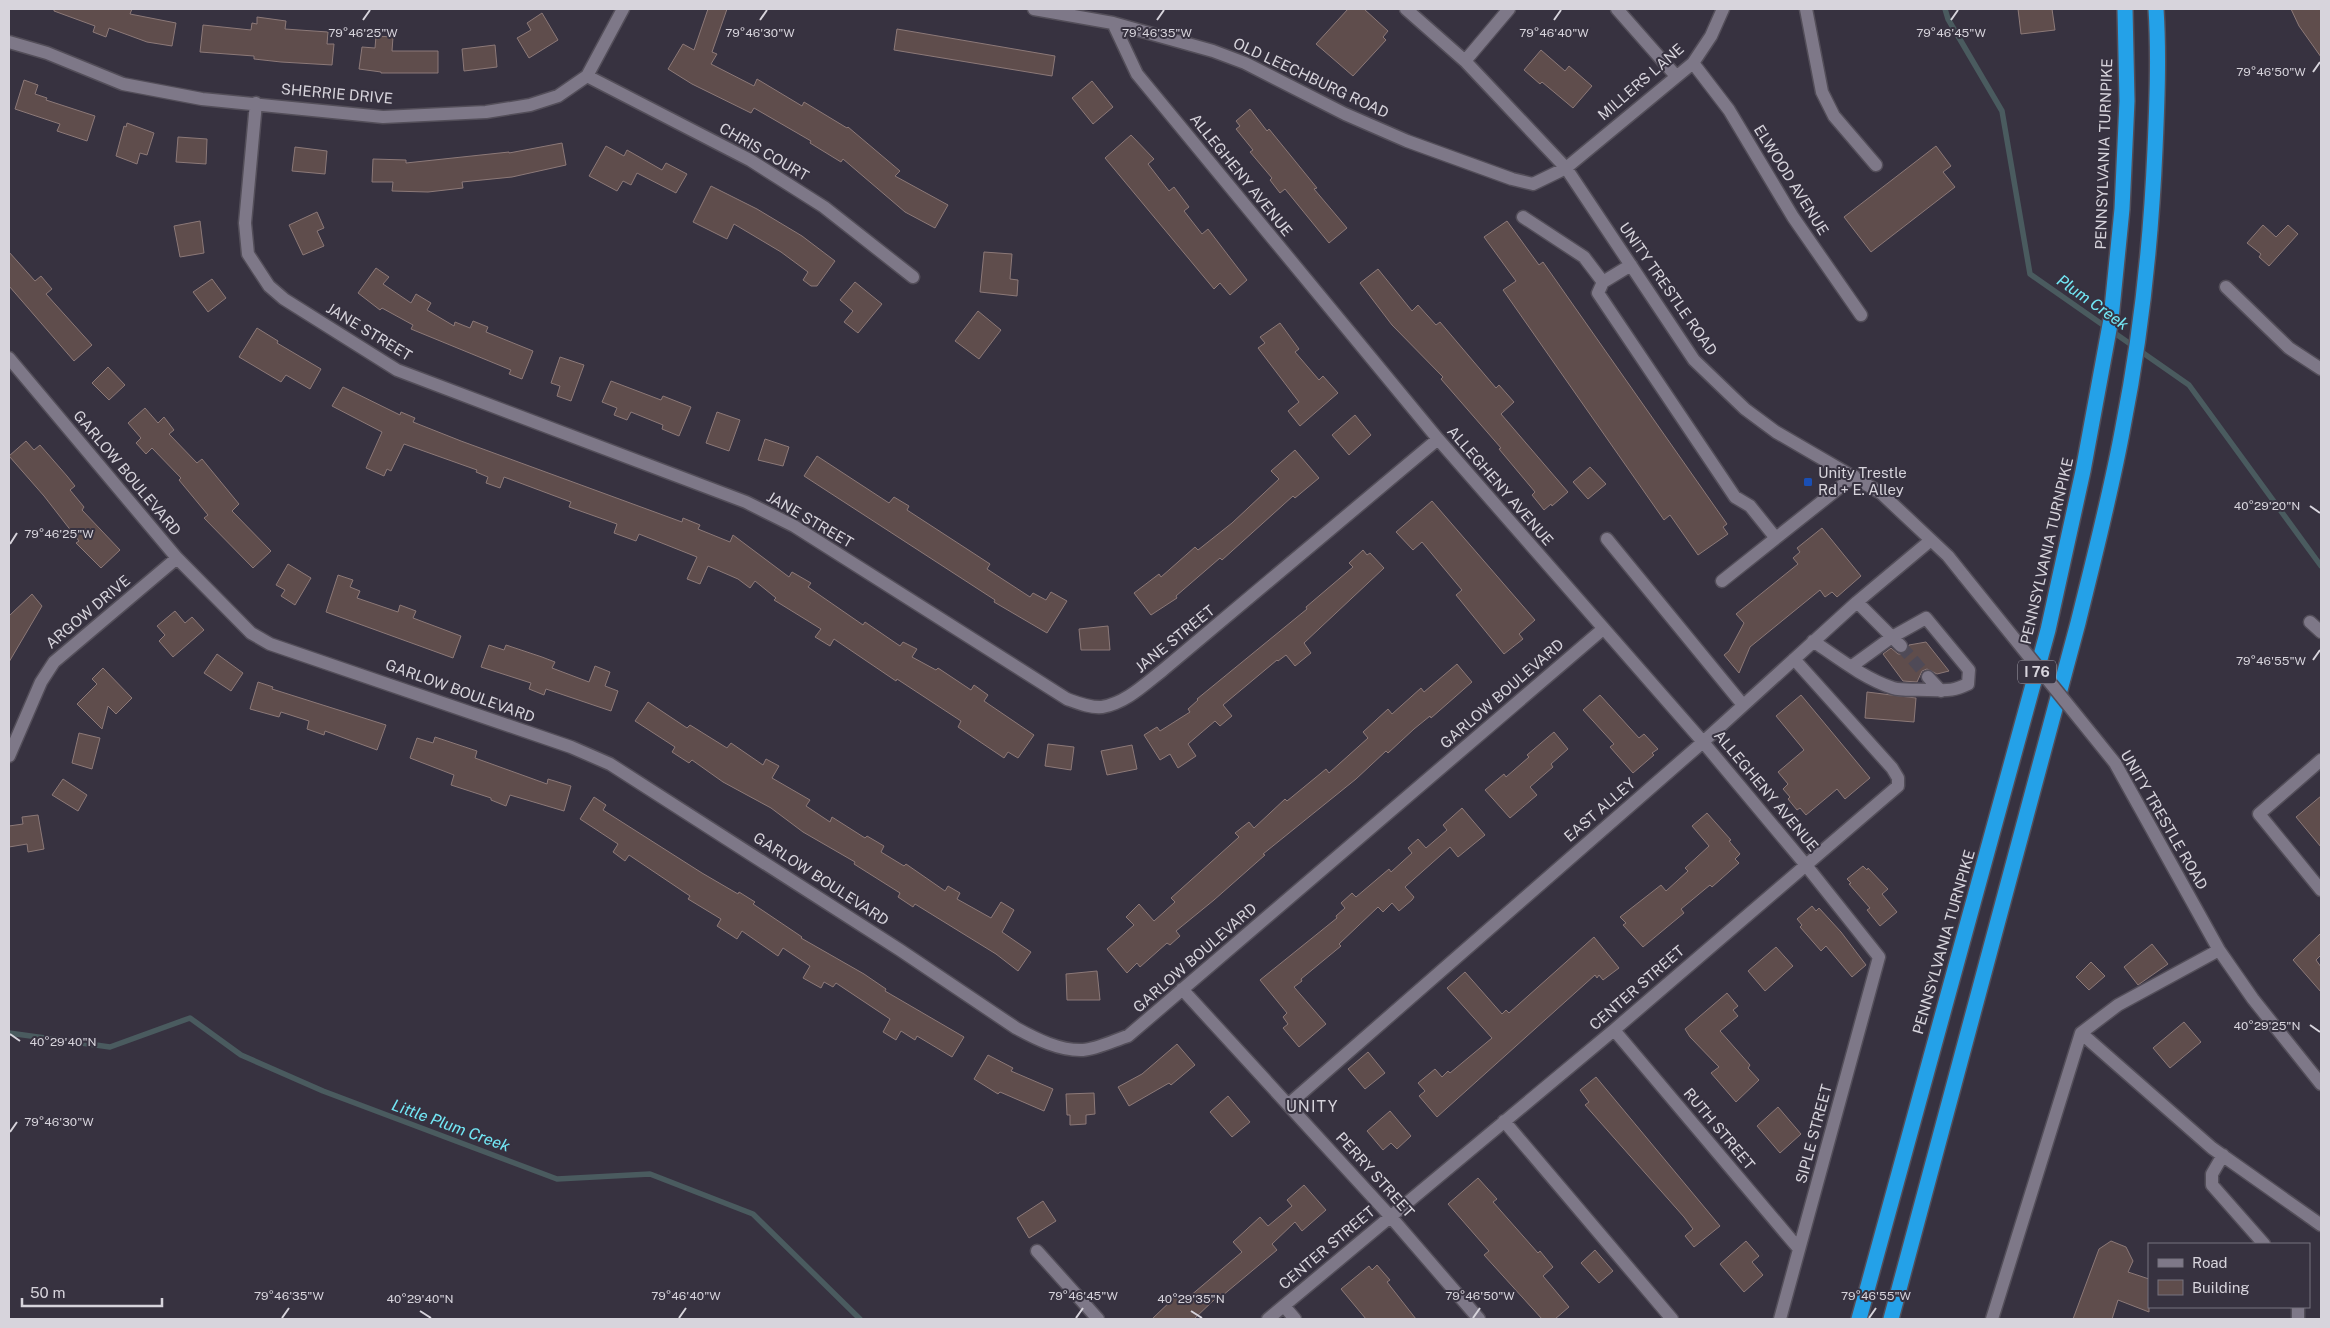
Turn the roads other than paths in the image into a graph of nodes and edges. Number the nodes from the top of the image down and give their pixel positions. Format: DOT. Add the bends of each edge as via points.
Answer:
graph roads {
  1 [pos="623,9"];
  2 [pos="1034,9"];
  3 [pos="1406,9"];
  4 [pos="1509,9"];
  5 [pos="1617,9"];
  6 [pos="1723,9"];
  7 [pos="1806,9"];
  8 [pos="2125,9"];
  9 [pos="2156,9"];
  10 [pos="1113,23"];
  11 [pos="9,42"];
  12 [pos="1464,61"];
  13 [pos="1692,63"];
  14 [pos="587,76"];
  15 [pos="1676,76"];
  16 [pos="256,103"];
  17 [pos="1876,165"];
  18 [pos="1566,168"];
  19 [pos="1523,217"];
  20 [pos="1631,265"];
  21 [pos="913,277"];
  22 [pos="1603,282"];
  23 [pos="2226,287"];
  24 [pos="1861,315"];
  25 [pos="9,358"];
  26 [pos="2321,369"];
  27 [pos="1438,439"];
  28 [pos="1854,476"];
  29 [pos="1774,537"];
  30 [pos="1607,539"];
  31 [pos="1931,540"];
  32 [pos="177,558"];
  33 [pos="1722,581"];
  34 [pos="1857,602"];
  35 [pos="2310,622"];
  36 [pos="1603,629"];
  37 [pos="2321,632"];
  38 [pos="1814,641"];
  39 [pos="1896,642"];
  40 [pos="1794,659"];
  41 [pos="1852,666"];
  42 [pos="1928,677"];
  43 [pos="1941,691"];
  44 [pos="1743,705"];
  45 [pos="1703,742"];
  46 [pos="9,756"];
  47 [pos="2321,760"];
  48 [pos="1805,864"];
  49 [pos="2321,890"];
  50 [pos="2219,950"];
  51 [pos="1879,957"];
  52 [pos="1182,989"];
  53 [pos="1614,1030"];
  54 [pos="2081,1032"];
  55 [pos="2321,1084"];
  56 [pos="1289,1104"];
  57 [pos="1504,1121"];
  58 [pos="2222,1156"];
  59 [pos="1390,1216"];
  60 [pos="2321,1225"];
  61 [pos="2263,1243"];
  62 [pos="1799,1249"];
  63 [pos="1037,1251"];
  64 [pos="1284,1306"];
  65 [pos="1098,1319"];
  66 [pos="1268,1319"];
  67 [pos="1295,1319"];
  68 [pos="1479,1319"];
  69 [pos="1672,1319"];
  70 [pos="1780,1319"];
  71 [pos="1859,1319"];
  72 [pos="1891,1319"];
  73 [pos="1992,1319"];
  1 -- 14 [label="street, SHERRIE DRIVE"];
  2 -- 10 [label="street, OLD LEECHBURG ROAD"];
  3 -- 12 [label="street, UNITY TRESTLE ROAD"];
  4 -- 12 [label="street"];
  5 -- 15 [label="street"];
  6 -- 13 [label="street, MILLERS LANE" via="1711,36"];
  7 -- 17 [label="street" via="1822,92 1834,116"];
  8 -- 71 [label="highway, PENNSYLVANIA TURNPIKE / I 76" via="2127,101 2122,209 2111,319 2083,470 2048,630"];
  9 -- 72 [label="highway, I 76" via="2157,101 2149,235 2143,302 2124,426 2078,623"];
  10 -- 18 [label="street, OLD LEECHBURG ROAD" via="1245,63 1398,138 1512,180 1533,184"];
  10 -- 27 [label="street, ALLEGHENY AVENUE" via="1137,74"];
  11 -- 16 [label="street, SHERRIE DRIVE" via="123,84 202,99"];
  12 -- 18 [label="street, UNITY TRESTLE ROAD"];
  13 -- 15 [label="street, MILLERS LANE"];
  13 -- 24 [label="street, ELWOOD AVENUE" via="1729,110 1794,216"];
  14 -- 16 [label="street, SHERRIE DRIVE" via="558,96 530,105 486,112 383,117"];
  14 -- 21 [label="street, CHRIS COURT" via="750,160 824,207"];
  15 -- 18 [label="street, MILLERS LANE"];
  16 -- 27 [label="street, JANE STREET" via="245,223 248,254 269,286 284,299 397,370 746,502 794,526 1067,699 1089,706 1101,707 1125,699 1163,670"];
  18 -- 20 [label="street, UNITY TRESTLE ROAD"];
  19 -- 22 [label="street" via="1584,257"];
  20 -- 22 [label="street"];
  20 -- 28 [label="street, UNITY TRESTLE ROAD" via="1694,360 1745,409 1776,432"];
  22 -- 29 [label="street" via="1598,293 1603,301 1735,497 1750,506"];
  23 -- 26 [label="street" via="2289,348"];
  25 -- 32 [label="street, GARLOW BOULEVARD"];
  27 -- 36 [label="street, ALLEGHENY AVENUE"];
  28 -- 29 [label="street"];
  28 -- 31 [label="street, UNITY TRESTLE ROAD" via="1881,493"];
  29 -- 33 [label="street"];
  30 -- 44 [label="street"];
  31 -- 34 [label="street, EAST ALLEY"];
  31 -- 50 [label="street, UNITY TRESTLE ROAD, bridge" via="1964,576 2115,763"];
  32 -- 46 [label="street, ARGOW DRIVE" via="54,662 41,682"];
  32 -- 52 [label="street, GARLOW BOULEVARD" via="251,633 270,644 571,747 610,764 1032,1037 1084,1050 1128,1036"];
  34 -- 38 [label="street, EAST ALLEY"];
  34 -- 39 [label="street"];
  35 -- 37 [label="street"];
  36 -- 45 [label="street, ALLEGHENY AVENUE"];
  36 -- 52 [label="street, GARLOW BOULEVARD"];
  38 -- 40 [label="street, EAST ALLEY"];
  38 -- 41 [label="street"];
  39 -- 41 [label="street"];
  39 -- 43 [label="street" via="1926,618 1969,670 1968,684 1953,692"];
  40 -- 44 [label="street, EAST ALLEY"];
  40 -- 48 [label="street, CENTER STREET" via="1898,778 1898,786"];
  41 -- 43 [label="street" via="1894,688"];
  42 -- 43 [label="street"];
  44 -- 45 [label="street, EAST ALLEY"];
  45 -- 48 [label="street, ALLEGHENY AVENUE"];
  45 -- 56 [label="street, EAST ALLEY"];
  47 -- 49 [label="street" via="2259,814"];
  48 -- 51 [label="street, ALLEGHENY AVENUE"];
  48 -- 53 [label="street, CENTER STREET"];
  50 -- 54 [label="street" via="2118,1005"];
  50 -- 55 [label="street, UNITY TRESTLE ROAD" via="2252,999"];
  51 -- 62 [label="street, SIPLE STREET"];
  52 -- 56 [label="street, PERRY STREET"];
  53 -- 57 [label="street, CENTER STREET"];
  53 -- 62 [label="street, RUTH STREET"];
  54 -- 58 [label="street"];
  54 -- 73 [label="street"];
  56 -- 59 [label="street, PERRY STREET"];
  57 -- 59 [label="street, CENTER STREET"];
  57 -- 69 [label="street"];
  58 -- 60 [label="street"];
  58 -- 61 [label="street" via="2212,1174 2212,1186"];
  59 -- 64 [label="street, CENTER STREET"];
  59 -- 68 [label="street, PERRY STREET"];
  62 -- 70 [label="street, SIPLE STREET"];
  63 -- 65 [label="street"];
  64 -- 66 [label="street, CENTER STREET"];
  64 -- 67 [label="street"];
}
